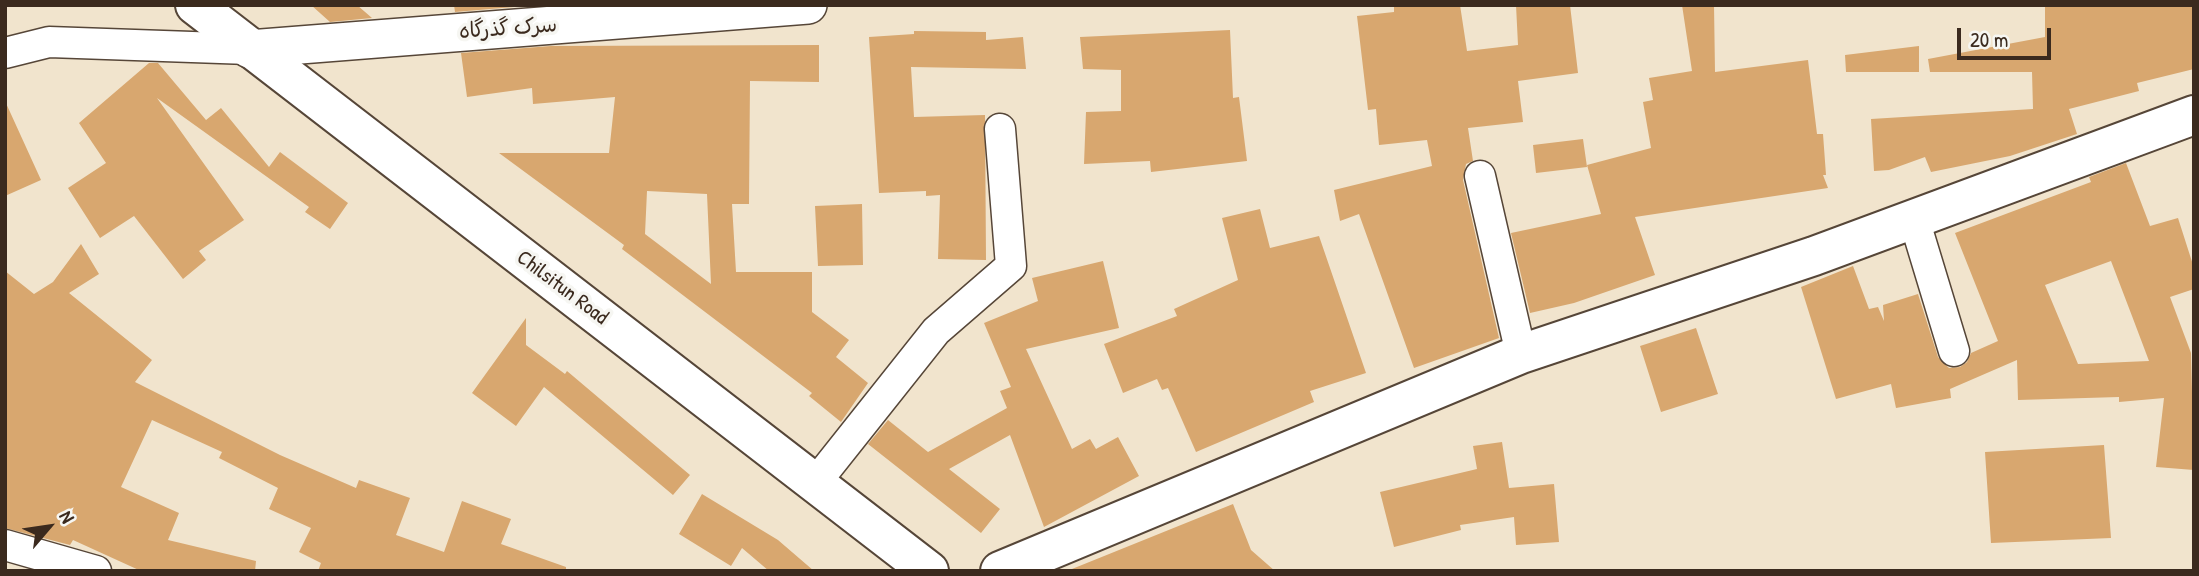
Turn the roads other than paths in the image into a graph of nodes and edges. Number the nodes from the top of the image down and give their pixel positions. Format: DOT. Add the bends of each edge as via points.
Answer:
graph roads {
  1 [pos="195,5"];
  2 [pos="808,5"];
  3 [pos="249,48"];
  4 [pos="5,53"];
  5 [pos="2194,114"];
  6 [pos="1000,129"];
  7 [pos="1480,176"];
  8 [pos="1914,219"];
  9 [pos="1954,351"];
  10 [pos="1521,354"];
  11 [pos="816,482"];
  12 [pos="5,545"];
  13 [pos="96,571"];
  14 [pos="929,571"];
  15 [pos="1000,571"];
  1 -- 3 [label="main road, Chilsitun Road"];
  2 -- 3 [label="street, سرک گذرگاه"];
  3 -- 4 [label="street" via="49,43"];
  3 -- 11 [label="main road, Chilsitun Road"];
  5 -- 8 [label="main road"];
  6 -- 11 [label="street" via="1012,266 936,331"];
  7 -- 10 [label="street"];
  8 -- 9 [label="street"];
  8 -- 10 [label="main road"];
  10 -- 15 [label="main road"];
  11 -- 14 [label="main road, Chilsitun Road"];
  12 -- 13 [label="street"];
}
